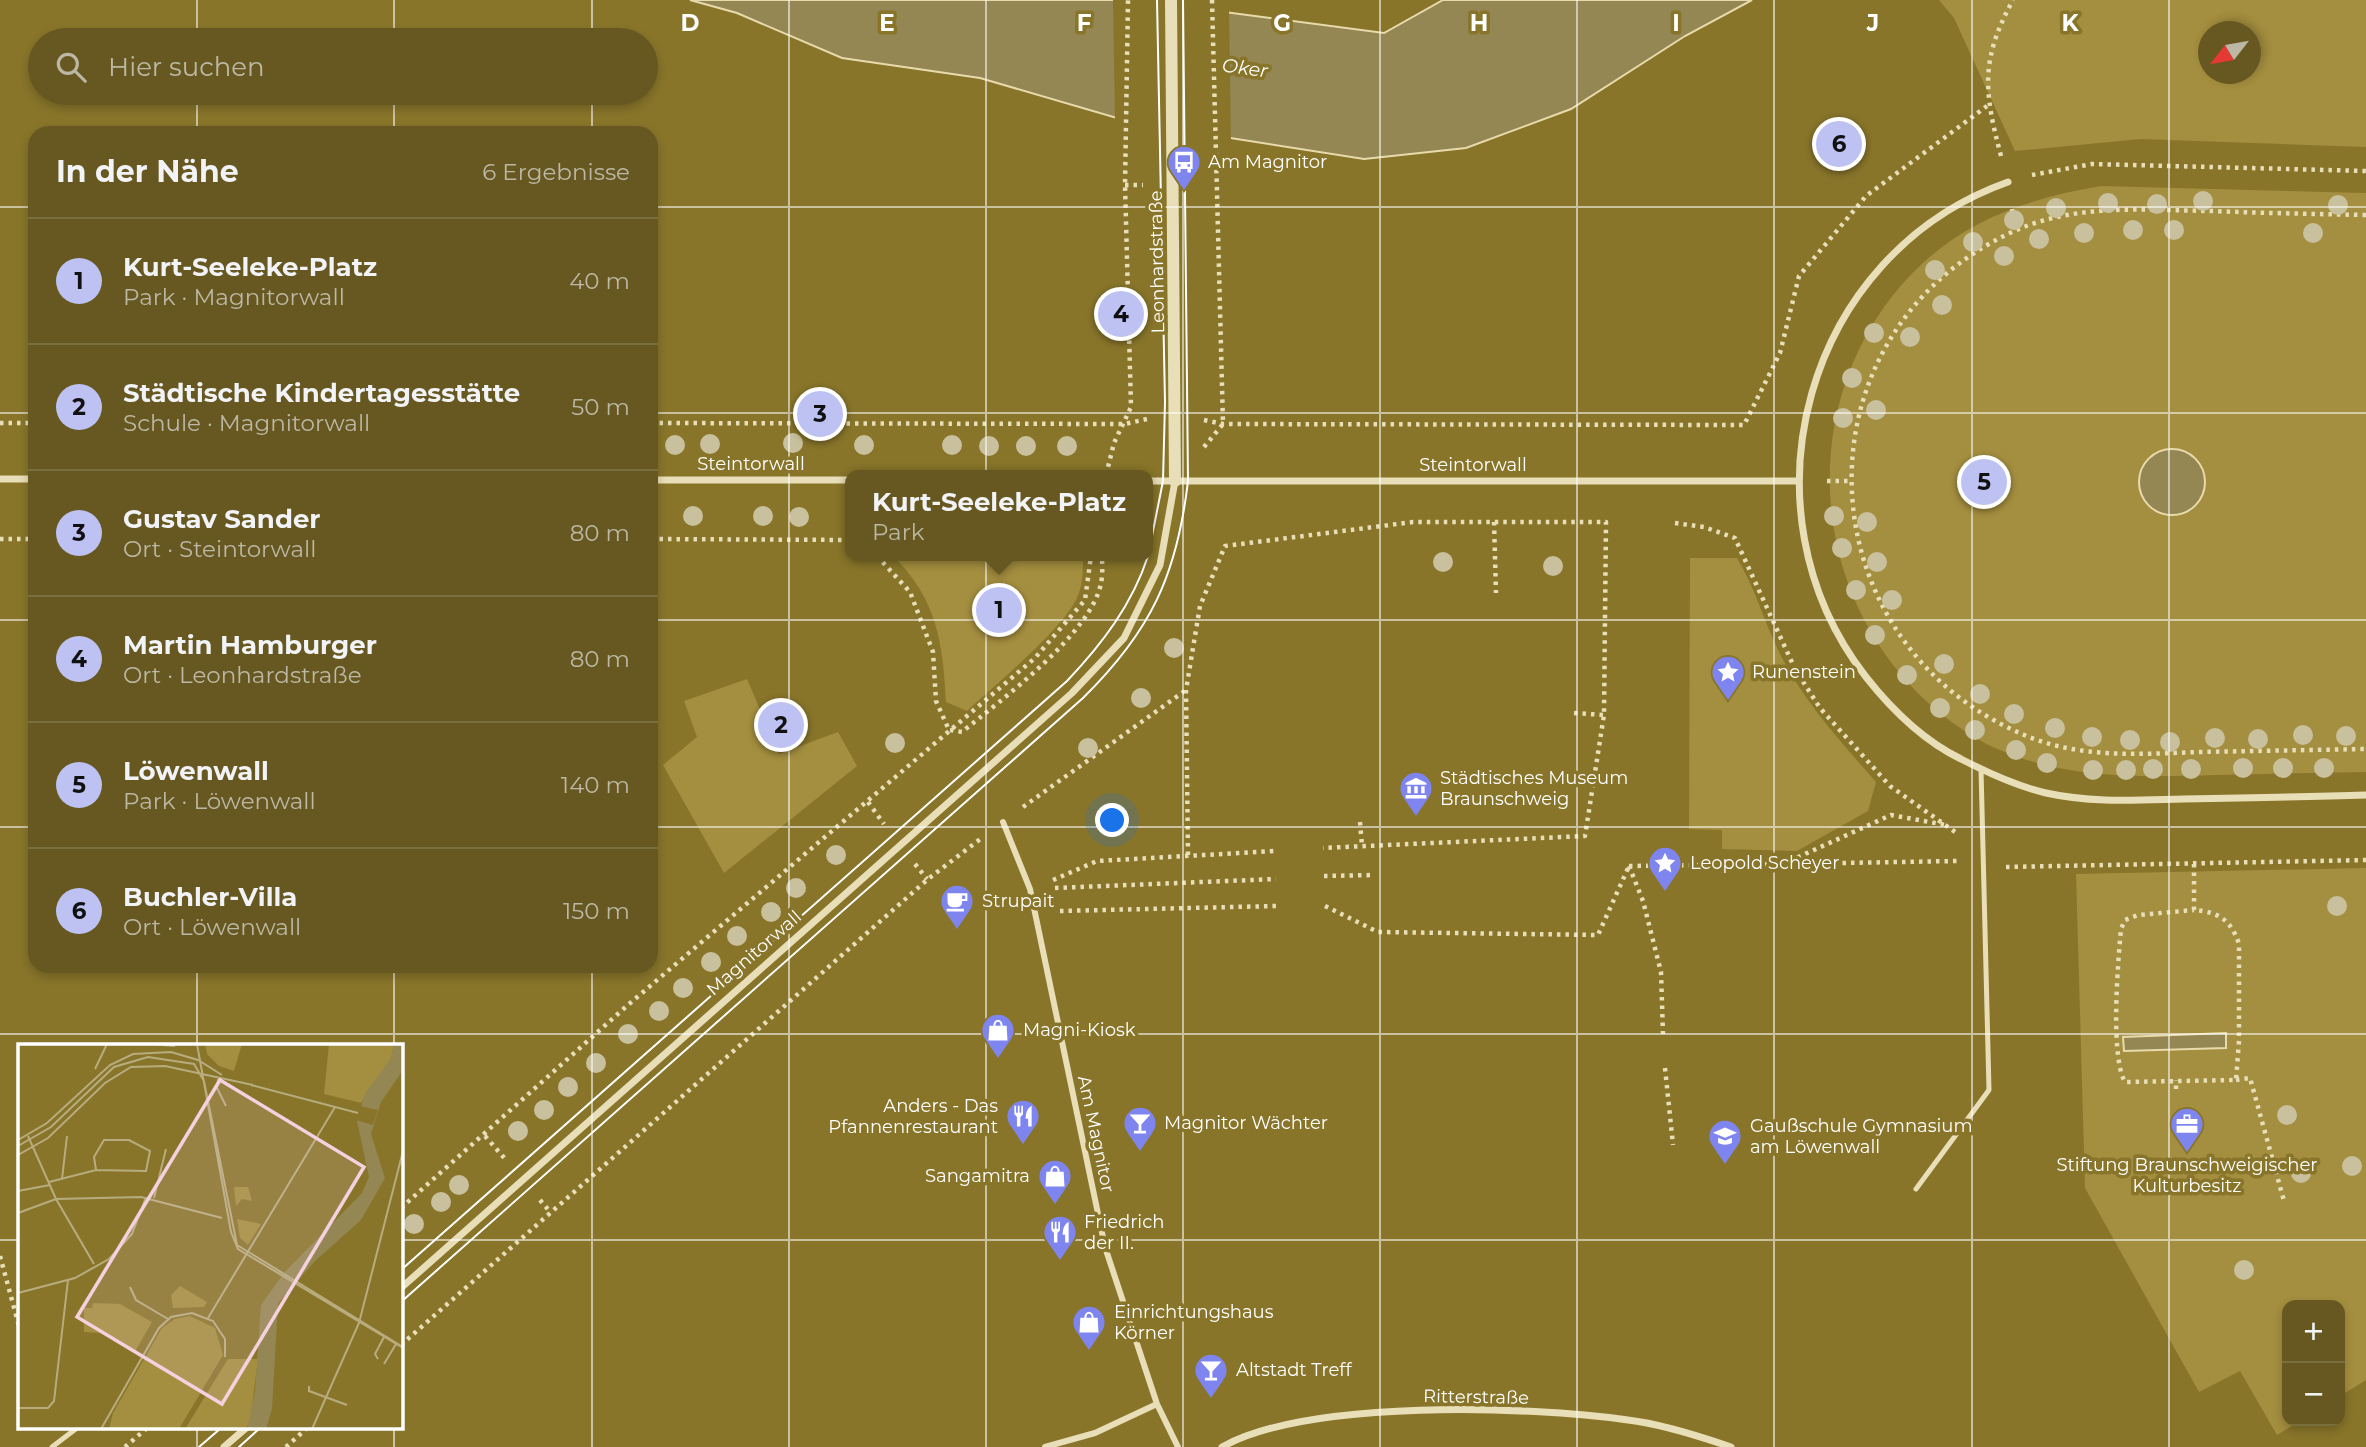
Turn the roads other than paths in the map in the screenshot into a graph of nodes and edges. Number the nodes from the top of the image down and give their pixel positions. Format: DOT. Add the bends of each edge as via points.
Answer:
graph roads {
  1 [pos="1171,0"];
  2 [pos="2008,182"];
  3 [pos="0,479"];
  4 [pos="28,479"];
  5 [pos="658,480"];
  6 [pos="845,480"];
  7 [pos="1153,481"];
  8 [pos="1175,481"];
  9 [pos="1798,481"];
  10 [pos="1981,769"];
  11 [pos="2366,795"];
  12 [pos="1003,822"];
  13 [pos="1916,1189"];
  14 [pos="402,1287"];
  15 [pos="1157,1404"];
  16 [pos="74,1430"];
  17 [pos="244,1430"];
  18 [pos="52,1447"];
  19 [pos="224,1447"];
  20 [pos="1045,1447"];
  21 [pos="1178,1447"];
  22 [pos="1222,1447"];
  23 [pos="1731,1447"];
  1 -- 8 [label="street, Leonhardstraße"];
  2 -- 9 [label="street" via="1957,205 1918,232 1882,265 1853,302 1829,343 1812,388"];
  3 -- 4 [label="street"];
  5 -- 6 [label="street, Steintorwall"];
  7 -- 8 [label="street, Steintorwall"];
  8 -- 9 [label="street, Steintorwall"];
  8 -- 14 [label="street, Magnitorwall" via="1160,565 1124,638 1072,693"];
  9 -- 10 [label="street" via="1801,529 1812,575 1853,661 1918,731"];
  10 -- 11 [label="street" via="2046,793 2093,800"];
  10 -- 13 [label="lane" via="1989,1090"];
  12 -- 15 [label="street, Am Magnitor" via="1030,889 1105,1247"];
  15 -- 20 [label="street" via="1095,1433"];
  15 -- 21 [label="street, Am Magnitor"];
  16 -- 18 [label="lane"];
  17 -- 19 [label="street"];
  22 -- 23 [label="street, Ritterstraße" via="1294,1423 1388,1412 1519,1412 1629,1420"];
}
